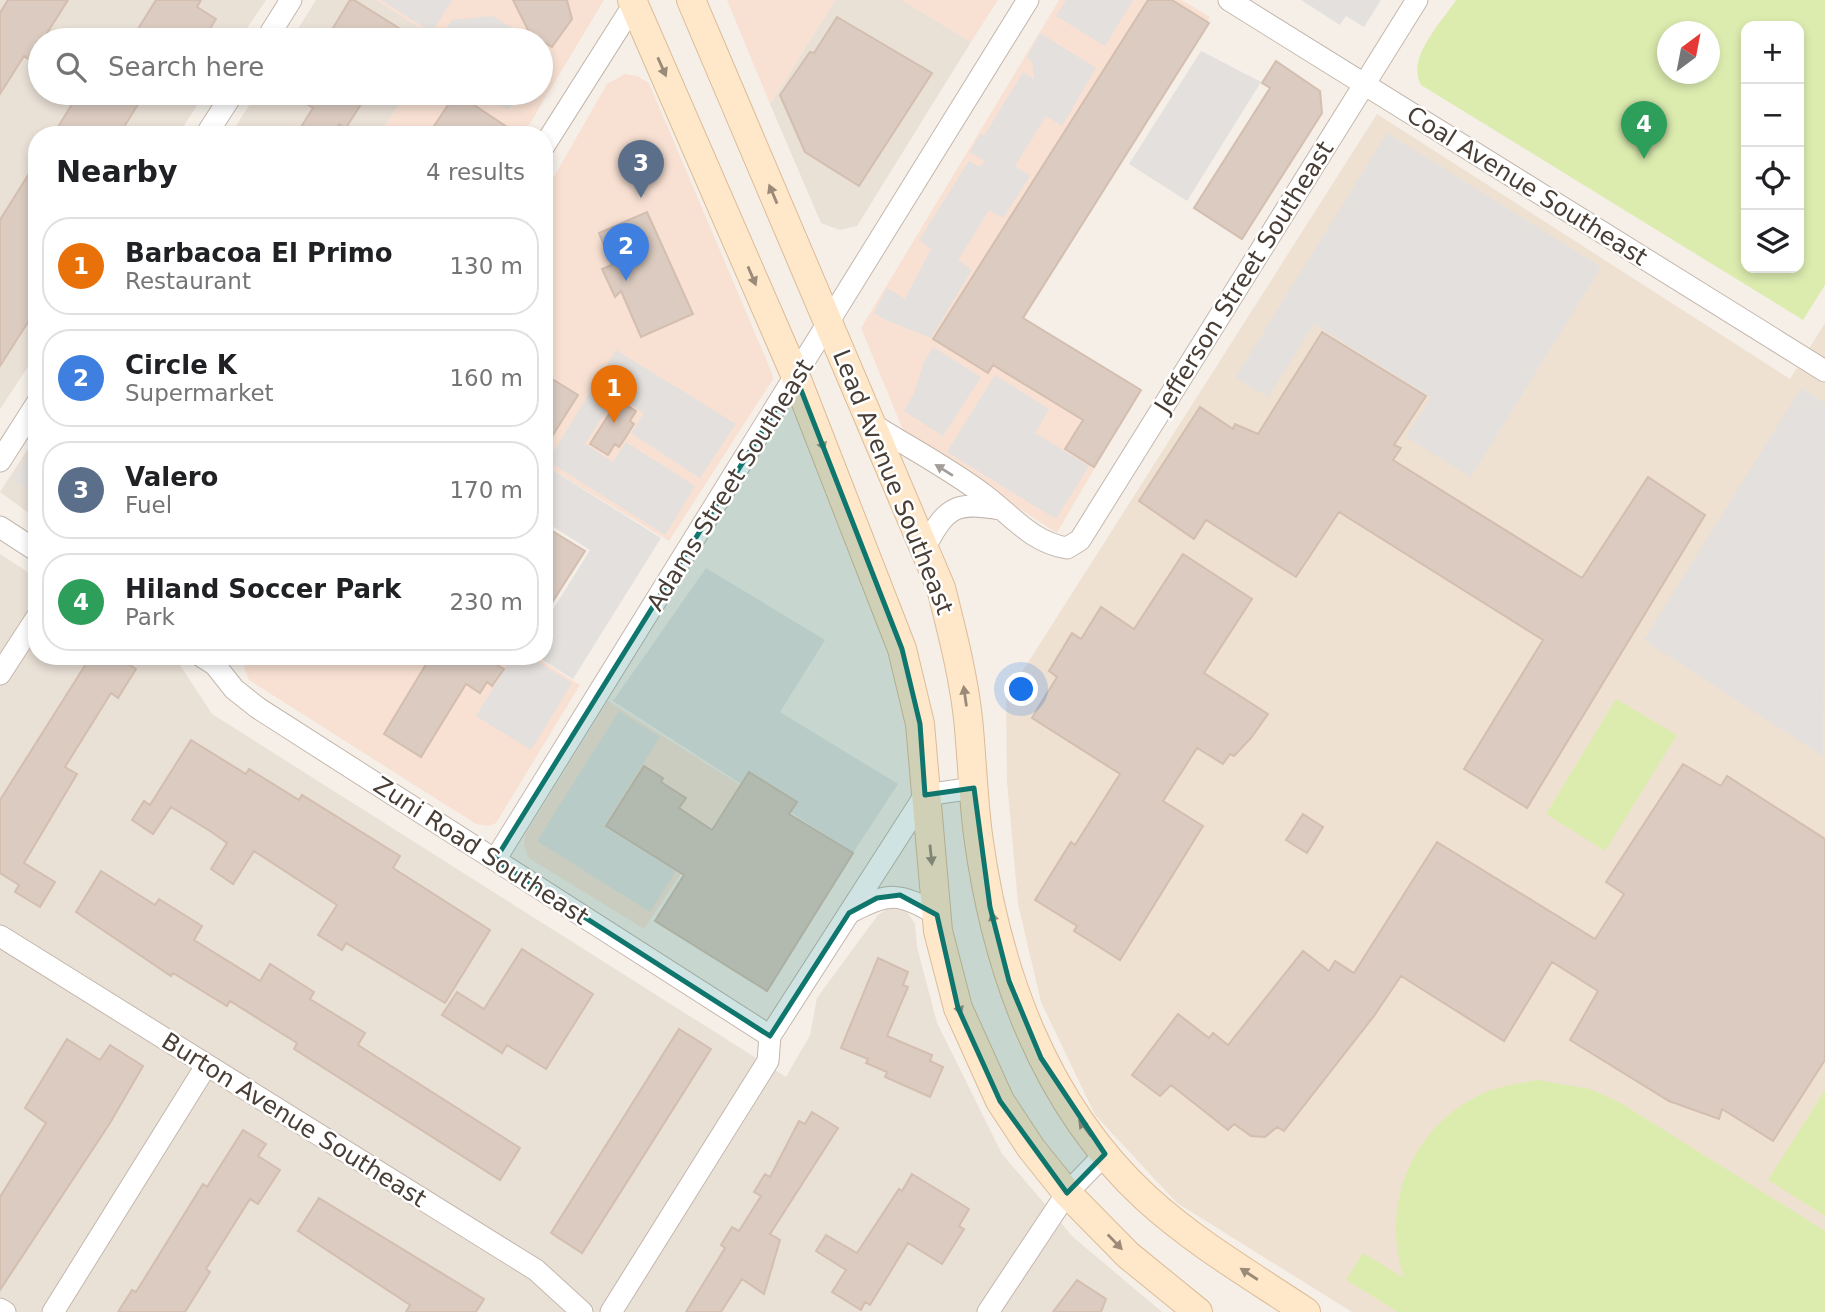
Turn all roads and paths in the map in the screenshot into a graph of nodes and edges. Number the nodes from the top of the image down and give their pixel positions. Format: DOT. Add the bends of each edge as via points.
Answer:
graph roads {
  1 [pos="291,0"];
  2 [pos="691,0"];
  3 [pos="1028,0"];
  4 [pos="1230,0"];
  5 [pos="1417,0"];
  6 [pos="633,2"];
  7 [pos="274,28"];
  8 [pos="1364,85"];
  9 [pos="225,105"];
  10 [pos="212,126"];
  11 [pos="553,131"];
  12 [pos="828,325"];
  13 [pos="1825,371"];
  14 [pos="796,377"];
  15 [pos="28,416"];
  16 [pos="869,422"];
  17 [pos="0,461"];
  18 [pos="1000,509"];
  19 [pos="0,527"];
  20 [pos="28,545"];
  21 [pos="925,547"];
  22 [pos="28,631"];
  23 [pos="216,665"];
  24 [pos="0,674"];
  25 [pos="974,788"];
  26 [pos="925,795"];
  27 [pos="495,860"];
  28 [pos="849,913"];
  29 [pos="937,915"];
  30 [pos="0,936"];
  31 [pos="770,1036"];
  32 [pos="206,1066"];
  33 [pos="1105,1154"];
  34 [pos="1067,1193"];
  35 [pos="0,1309"];
  36 [pos="5,1312"];
  37 [pos="53,1312"];
  38 [pos="582,1312"];
  39 [pos="611,1312"];
  40 [pos="988,1312"];
  41 [pos="1198,1312"];
  42 [pos="1306,1312"];
  1 -- 7 [label="street"];
  12 -- 2 [label="main road, Lead Avenue Southeast, one-way"];
  3 -- 12 [label="street, Adams Street Southeast"];
  4 -- 8 [label="street, Coal Avenue Southeast"];
  5 -- 8 [label="street, Jefferson Street Southeast"];
  6 -- 11 [label="street"];
  6 -- 14 [label="main road, Lead Avenue Southeast, one-way"];
  8 -- 13 [label="street, Coal Avenue Southeast"];
  8 -- 18 [label="street, Jefferson Street Southeast" via="1080,540 1067,548 1050,545"];
  9 -- 10 [label="street"];
  12 -- 14 [label="street, Adams Street Southeast"];
  12 -- 16 [label="main road, Lead Avenue Southeast"];
  14 -- 26 [label="main road, Lead Avenue Southeast, one-way" via="902,649 920,724"];
  14 -- 27 [label="street, Adams Street Southeast"];
  15 -- 17 [label="street"];
  18 -- 16 [label="street, one-way"];
  16 -- 21 [label="main road, Lead Avenue Southeast"];
  18 -- 21 [label="street" via="951,508"];
  19 -- 20 [label="street"];
  25 -- 21 [label="main road, Lead Avenue Southeast, one-way" via="959,657"];
  22 -- 24 [label="street"];
  23 -- 27 [label="street, Zuni Road Southeast" via="234,689 258,708"];
  25 -- 26 [label="street"];
  33 -- 25 [label="main road, Lead Avenue Southeast, one-way" via="1041,1058 1009,981 990,907"];
  26 -- 28 [label="street"];
  26 -- 29 [label="main road, Lead Avenue Southeast, one-way"];
  27 -- 31 [label="street, Zuni Road Southeast"];
  28 -- 29 [label="street" via="877,898 900,895"];
  28 -- 31 [label="street"];
  29 -- 34 [label="main road, Lead Avenue Southeast, one-way" via="958,1008 1000,1101"];
  30 -- 32 [label="street, Burton Avenue Southeast"];
  31 -- 39 [label="street" via="768,1061"];
  32 -- 37 [label="street"];
  32 -- 38 [label="street, Burton Avenue Southeast" via="536,1270"];
  33 -- 34 [label="street"];
  42 -- 33 [label="main road, Lead Avenue Southeast, one-way" via="1208,1247 1146,1198"];
  34 -- 40 [label="street"];
  34 -- 41 [label="main road, one-way" via="1128,1255"];
  35 -- 36 [label="street"];
}
